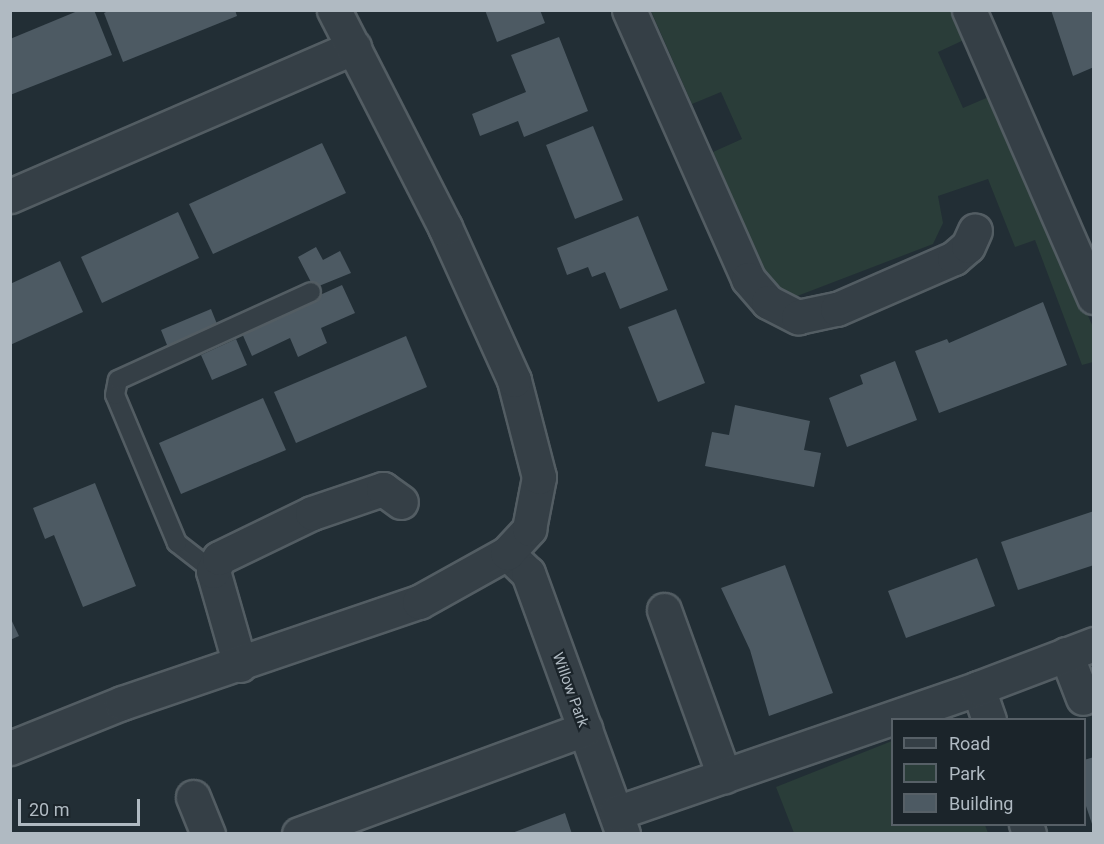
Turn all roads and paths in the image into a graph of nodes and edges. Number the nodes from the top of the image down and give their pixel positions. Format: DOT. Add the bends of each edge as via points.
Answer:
graph roads {
  1 [pos="334,10"];
  2 [pos="629,10"];
  3 [pos="969,10"];
  4 [pos="354,47"];
  5 [pos="10,196"];
  6 [pos="975,230"];
  7 [pos="311,292"];
  8 [pos="1094,297"];
  9 [pos="401,502"];
  10 [pos="507,553"];
  11 [pos="213,571"];
  12 [pos="664,610"];
  13 [pos="1080,649"];
  14 [pos="240,665"];
  15 [pos="978,688"];
  16 [pos="1083,698"];
  17 [pos="891,718"];
  18 [pos="891,718"];
  19 [pos="988,718"];
  20 [pos="585,729"];
  21 [pos="10,748"];
  22 [pos="723,776"];
  23 [pos="193,798"];
  24 [pos="619,823"];
  25 [pos="208,834"];
  26 [pos="299,834"];
  1 -- 4 [label="street"];
  2 -- 6 [label="street" via="748,279 768,302 798,317 837,309 954,258 968,246"];
  3 -- 8 [label="street"];
  4 -- 5 [label="street"];
  4 -- 10 [label="street" via="445,227 514,380 538,477 530,529"];
  7 -- 11 [label="lane" via="118,380 115,395 177,543"];
  9 -- 11 [label="street" via="383,489 312,513 219,558"];
  10 -- 14 [label="street" via="419,602"];
  10 -- 20 [label="street, Willow Park" via="528,573"];
  11 -- 14 [label="street"];
  12 -- 22 [label="street"];
  13 -- 15 [label="street"];
  13 -- 16 [label="street"];
  14 -- 21 [label="street" via="122,703"];
  15 -- 18 [label="street"];
  15 -- 19 [label="street"];
  17 -- 22 [label="street"];
  20 -- 24 [label="street, Willow Park"];
  20 -- 26 [label="street"];
  22 -- 24 [label="street"];
  23 -- 25 [label="street"];
}
